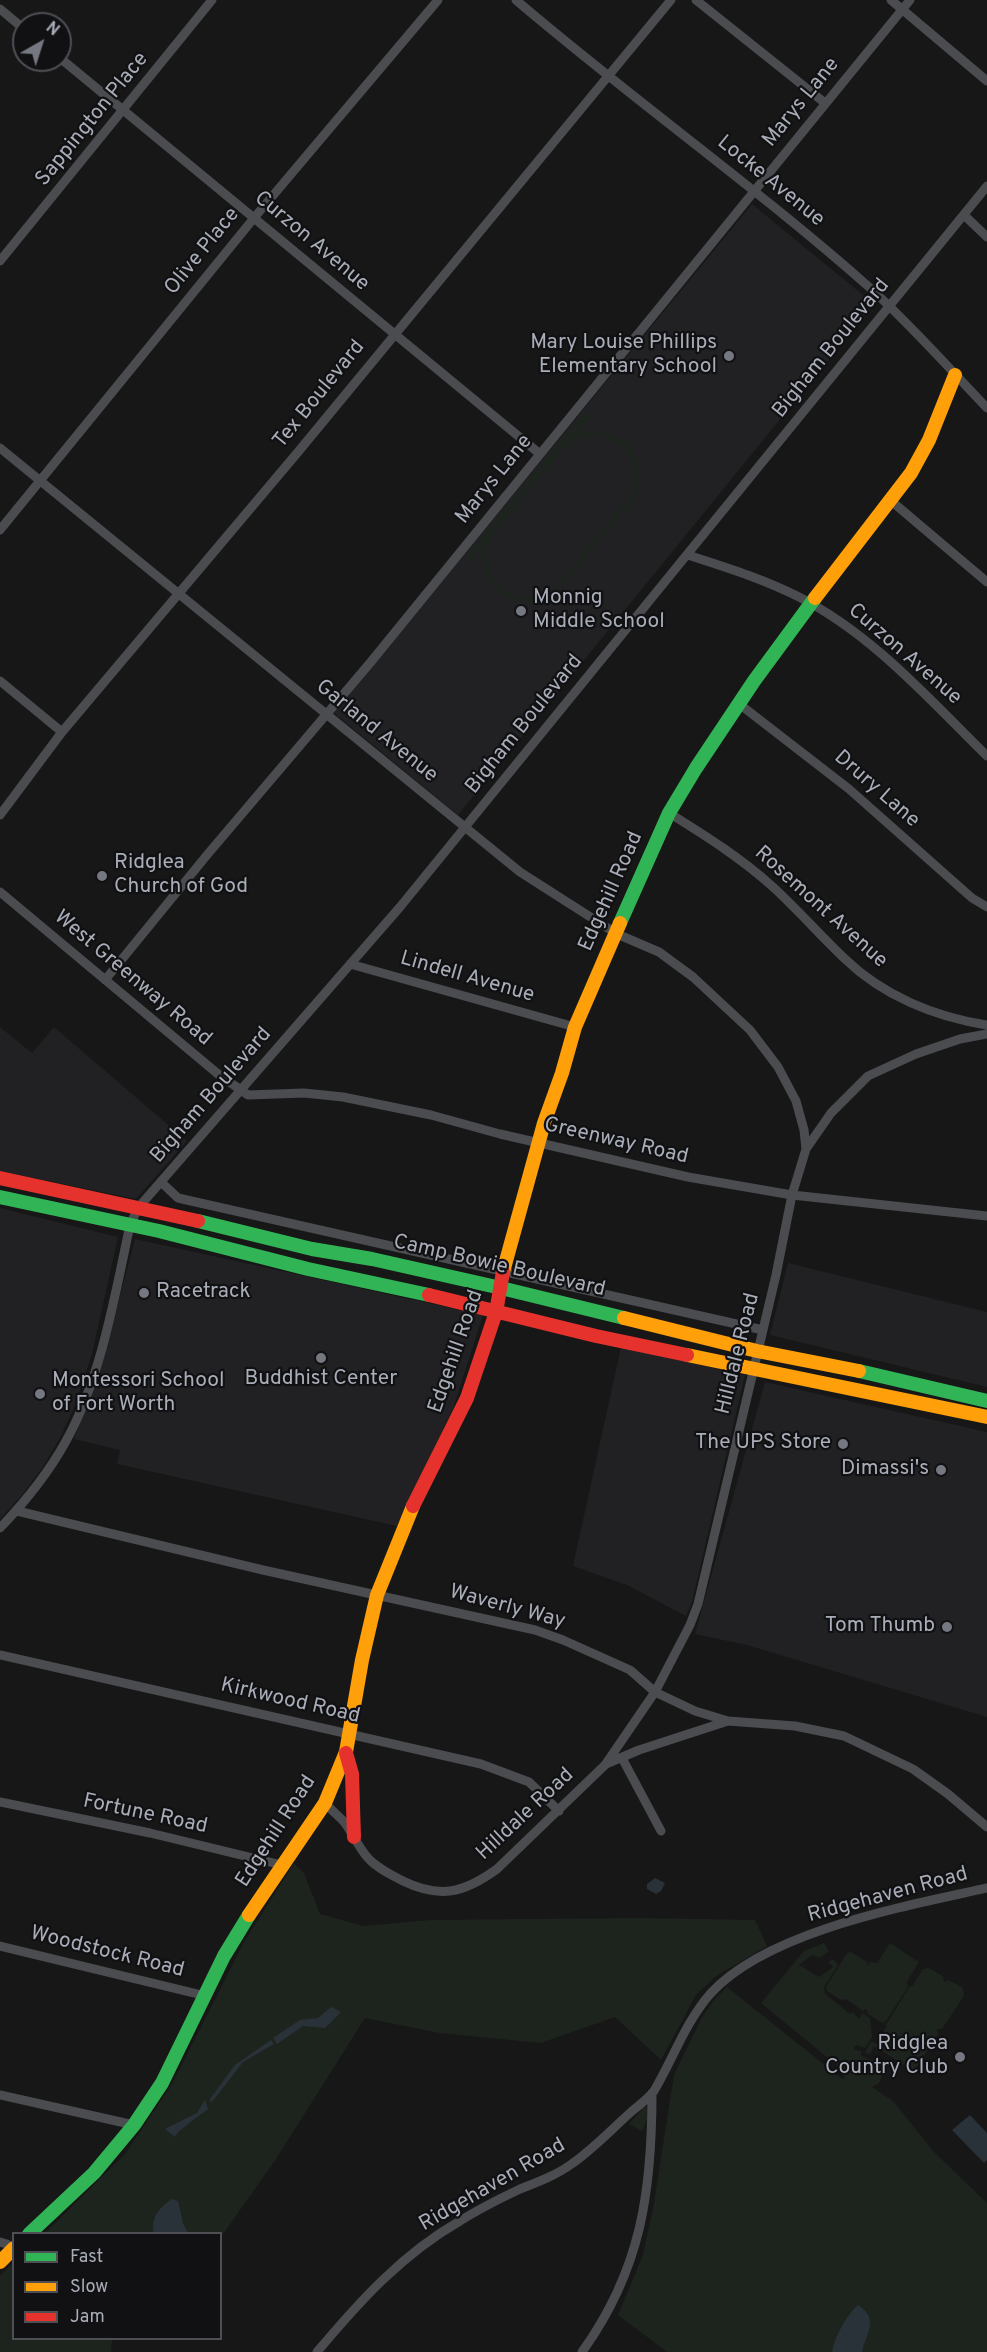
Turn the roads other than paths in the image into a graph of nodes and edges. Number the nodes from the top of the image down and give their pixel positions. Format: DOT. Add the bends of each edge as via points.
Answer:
graph roads {
  1 [pos="212,0"];
  2 [pos="438,0"];
  3 [pos="516,0"];
  4 [pos="671,0"];
  5 [pos="696,0"];
  6 [pos="891,0"];
  7 [pos="910,0"];
  8 [pos="0,9"];
  9 [pos="902,9"];
  10 [pos="12,19"];
  11 [pos="72,68"];
  12 [pos="608,76"];
  13 [pos="987,81"];
  14 [pos="825,103"];
  15 [pos="124,111"];
  16 [pos="987,186"];
  17 [pos="754,191"];
  18 [pos="964,215"];
  19 [pos="254,218"];
  20 [pos="987,237"];
  21 [pos="0,261"];
  22 [pos="889,306"];
  23 [pos="394,333"];
  24 [pos="955,375"];
  25 [pos="987,408"];
  26 [pos="0,448"];
  27 [pos="540,454"];
  28 [pos="40,481"];
  29 [pos="890,500"];
  30 [pos="0,530"];
  31 [pos="688,555"];
  32 [pos="987,582"];
  33 [pos="177,594"];
  34 [pos="811,603"];
  35 [pos="0,681"];
  36 [pos="738,703"];
  37 [pos="326,715"];
  38 [pos="62,732"];
  39 [pos="987,756"];
  40 [pos="669,813"];
  41 [pos="0,815"];
  42 [pos="465,828"];
  43 [pos="0,892"];
  44 [pos="987,907"];
  45 [pos="617,934"];
  46 [pos="350,964"];
  47 [pos="105,980"];
  48 [pos="987,1025"];
  49 [pos="575,1027"];
  50 [pos="987,1034"];
  51 [pos="241,1091"];
  52 [pos="539,1143"];
  53 [pos="806,1149"];
  54 [pos="0,1178"];
  55 [pos="161,1182"];
  56 [pos="792,1195"];
  57 [pos="0,1197"];
  58 [pos="138,1208"];
  59 [pos="987,1216"];
  60 [pos="130,1225"];
  61 [pos="312,1249"];
  62 [pos="308,1269"];
  63 [pos="503,1270"];
  64 [pos="501,1288"];
  65 [pos="496,1312"];
  66 [pos="763,1330"];
  67 [pos="757,1351"];
  68 [pos="753,1370"];
  69 [pos="981,1399"];
  70 [pos="922,1402"];
  71 [pos="987,1417"];
  72 [pos="17,1511"];
  73 [pos="0,1528"];
  74 [pos="377,1594"];
  75 [pos="0,1655"];
  76 [pos="656,1692"];
  77 [pos="728,1721"];
  78 [pos="349,1734"];
  79 [pos="346,1752"];
  80 [pos="622,1758"];
  81 [pos="606,1765"];
  82 [pos="0,1803"];
  83 [pos="325,1803"];
  84 [pos="559,1811"];
  85 [pos="987,1827"];
  86 [pos="661,1831"];
  87 [pos="354,1837"];
  88 [pos="282,1865"];
  89 [pos="987,1888"];
  90 [pos="0,1946"];
  91 [pos="206,1996"];
  92 [pos="652,2094"];
  93 [pos="0,2095"];
  94 [pos="134,2125"];
  95 [pos="31,2232"];
  96 [pos="9,2247"];
  97 [pos="0,2262"];
  98 [pos="317,2352"];
  99 [pos="582,2352"];
  1 -- 15 [label="street, Sappington Place"];
  2 -- 19 [label="street, Olive Place"];
  3 -- 12 [label="street, Locke Avenue"];
  4 -- 12 [label="street, Tex Boulevard"];
  5 -- 14 [label="street"];
  6 -- 9 [label="street"];
  7 -- 9 [label="street, Marys Lane"];
  8 -- 10 [label="street"];
  9 -- 13 [label="street"];
  9 -- 14 [label="street, Marys Lane"];
  11 -- 15 [label="street, Curzon Avenue"];
  12 -- 17 [label="street, Locke Avenue"];
  12 -- 23 [label="street, Tex Boulevard"];
  14 -- 17 [label="street, Marys Lane"];
  15 -- 19 [label="street, Curzon Avenue"];
  15 -- 21 [label="street, Sappington Place"];
  16 -- 18 [label="street, Bigham Boulevard"];
  17 -- 22 [label="street, Locke Avenue"];
  17 -- 27 [label="street, Marys Lane"];
  18 -- 20 [label="street"];
  18 -- 22 [label="street, Bigham Boulevard"];
  19 -- 23 [label="street, Curzon Avenue"];
  19 -- 28 [label="street, Olive Place"];
  22 -- 24 [label="street, Locke Avenue"];
  22 -- 31 [label="street, Bigham Boulevard"];
  23 -- 27 [label="street, Curzon Avenue"];
  23 -- 33 [label="street, Tex Boulevard"];
  24 -- 25 [label="street, Locke Avenue"];
  24 -- 29 [label="street, Edgehill Road" via="929,440"];
  26 -- 28 [label="street, Garland Avenue"];
  27 -- 37 [label="street, Marys Lane"];
  28 -- 30 [label="street, Olive Place"];
  28 -- 33 [label="street, Garland Avenue"];
  29 -- 32 [label="street"];
  29 -- 34 [label="street, Edgehill Road"];
  31 -- 34 [label="street, Curzon Avenue" via="752,576"];
  31 -- 42 [label="street, Bigham Boulevard"];
  33 -- 37 [label="street, Garland Avenue"];
  33 -- 38 [label="street, Tex Boulevard"];
  34 -- 36 [label="street, Edgehill Road"];
  34 -- 39 [label="street, Curzon Avenue" via="867,642"];
  35 -- 38 [label="street"];
  36 -- 40 [label="street, Edgehill Road"];
  36 -- 44 [label="street, Drury Lane" via="841,782"];
  37 -- 42 [label="street, Garland Avenue"];
  37 -- 47 [label="street, Marys Lane"];
  38 -- 41 [label="street, Tex Boulevard"];
  40 -- 45 [label="street, Edgehill Road"];
  40 -- 48 [label="street, Rosemont Avenue" via="731,852 772,886 845,959 885,989 934,1013"];
  42 -- 45 [label="street, Garland Avenue" via="535,884"];
  42 -- 46 [label="street, Bigham Boulevard"];
  43 -- 47 [label="street, West Greenway Road"];
  45 -- 49 [label="street, Edgehill Road"];
  45 -- 53 [label="street, Garland Avenue" via="659,952 693,977 750,1030 778,1067 796,1101"];
  46 -- 49 [label="street, Lindell Avenue"];
  46 -- 51 [label="street, Bigham Boulevard"];
  47 -- 51 [label="street, West Greenway Road"];
  49 -- 52 [label="street, Edgehill Road"];
  50 -- 53 [label="street, Hilldale Road" via="916,1054 868,1076 831,1113"];
  51 -- 52 [label="street, Greenway Road" via="248,1095 304,1093 344,1097"];
  51 -- 55 [label="street, Bigham Boulevard"];
  52 -- 56 [label="street, Greenway Road" via="688,1178"];
  52 -- 63 [label="street, Edgehill Road"];
  53 -- 56 [label="street, Hilldale Road"];
  54 -- 58 [label="street, Camp Bowie Boulevard"];
  55 -- 58 [label="street, Bigham Boulevard"];
  55 -- 63 [label="street" via="178,1198"];
  56 -- 59 [label="street, Greenway Road"];
  56 -- 66 [label="street, Hilldale Road"];
  57 -- 60 [label="street, Camp Bowie Boulevard"];
  58 -- 60 [label="street, Bigham Boulevard"];
  58 -- 61 [label="street, Camp Bowie Boulevard"];
  60 -- 62 [label="street, Camp Bowie Boulevard"];
  60 -- 72 [label="street, Bigham Boulevard" via="108,1323 84,1400 67,1440"];
  61 -- 62 [label="street"];
  61 -- 64 [label="street, Camp Bowie Boulevard"];
  62 -- 65 [label="street, Camp Bowie Boulevard"];
  63 -- 64 [label="street, Edgehill Road"];
  63 -- 66 [label="street"];
  64 -- 65 [label="street, Edgehill Road"];
  64 -- 67 [label="street, Camp Bowie Boulevard"];
  65 -- 68 [label="street, Camp Bowie Boulevard"];
  65 -- 74 [label="street, Edgehill Road" via="467,1398 407,1518"];
  66 -- 67 [label="street, Hilldale Road"];
  67 -- 68 [label="street, Hilldale Road"];
  67 -- 69 [label="street, Camp Bowie Boulevard"];
  68 -- 70 [label="street, Camp Bowie Boulevard"];
  68 -- 76 [label="street, Hilldale Road" via="698,1604"];
  69 -- 70 [label="street" via="967,1408"];
  70 -- 71 [label="street, Camp Bowie Boulevard"];
  72 -- 73 [label="street, Bigham Boulevard"];
  72 -- 74 [label="street, Waverly Way"];
  74 -- 76 [label="street, Waverly Way" via="535,1630 630,1670"];
  74 -- 78 [label="street, Edgehill Road"];
  75 -- 78 [label="street, Kirkwood Road"];
  76 -- 77 [label="street, Waverly Way" via="680,1705"];
  76 -- 81 [label="street, Hilldale Road"];
  77 -- 80 [label="street, Hilldale Road"];
  77 -- 85 [label="street, Waverly Way" via="795,1726 844,1736 913,1769"];
  78 -- 79 [label="street, Edgehill Road"];
  78 -- 84 [label="street, Kirkwood Road" via="507,1772 529,1782"];
  79 -- 83 [label="street, Edgehill Road"];
  79 -- 87 [label="street" via="352,1774"];
  80 -- 81 [label="street, Hilldale Road"];
  80 -- 86 [label="street"];
  81 -- 84 [label="street, Hilldale Road"];
  82 -- 88 [label="street, Fortune Road"];
  83 -- 87 [label="street, Hilldale Road"];
  83 -- 88 [label="street, Edgehill Road"];
  84 -- 87 [label="street, Hilldale Road" via="497,1869 472,1886 449,1892 422,1890 387,1873 368,1858"];
  88 -- 91 [label="street, Edgehill Road" via="224,1956"];
  89 -- 92 [label="street, Ridgehaven Road" via="887,1911 758,1957 734,1973 697,2011"];
  90 -- 91 [label="street, Woodstock Road"];
  91 -- 94 [label="street, Edgehill Road" via="162,2083"];
  92 -- 98 [label="street, Ridgehaven Road" via="573,2164 457,2222 406,2259 362,2300"];
  92 -- 99 [label="street" via="643,2218 623,2282"];
  93 -- 94 [label="street"];
  94 -- 95 [label="street, Edgehill Road" via="94,2173"];
  96 -- 97 [label="street"];
}
